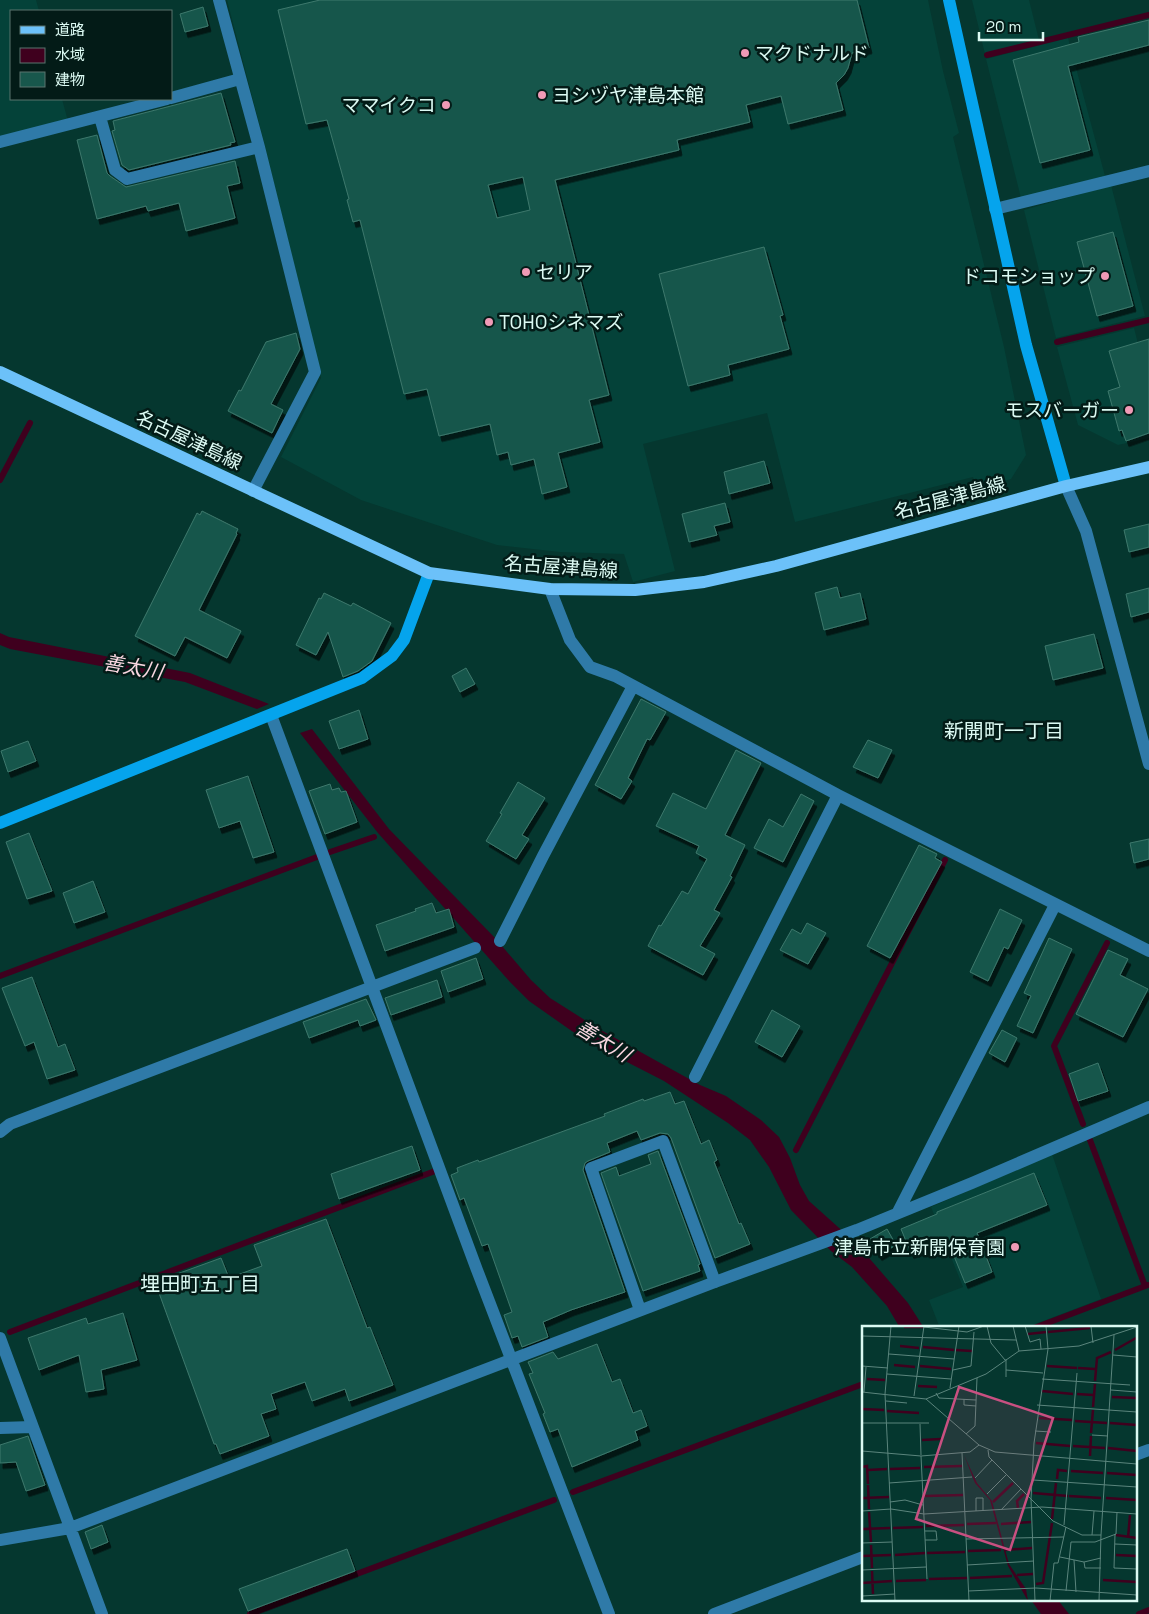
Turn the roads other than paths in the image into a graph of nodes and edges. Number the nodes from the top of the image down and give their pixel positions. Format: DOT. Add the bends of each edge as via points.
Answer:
graph roads {
  1 [pos="219,0"];
  2 [pos="949,0"];
  3 [pos="240,79"];
  4 [pos="172,98"];
  5 [pos="163,100"];
  6 [pos="100,117"];
  7 [pos="0,142"];
  8 [pos="259,147"];
  9 [pos="1149,171"];
  10 [pos="995,209"];
  11 [pos="0,372"];
  12 [pos="1149,467"];
  13 [pos="1066,486"];
  14 [pos="253,491"];
  15 [pos="429,573"];
  16 [pos="550,589"];
  17 [pos="634,686"];
  18 [pos="271,715"];
  19 [pos="1149,762"];
  20 [pos="838,795"];
  21 [pos="0,823"];
  22 [pos="1055,905"];
  23 [pos="500,942"];
  24 [pos="475,948"];
  25 [pos="1149,951"];
  26 [pos="373,987"];
  27 [pos="695,1077"];
  28 [pos="1149,1107"];
  29 [pos="0,1132"];
  30 [pos="898,1212"];
  31 [pos="715,1282"];
  32 [pos="640,1310"];
  33 [pos="0,1338"];
  34 [pos="512,1358"];
  35 [pos="32,1427"];
  36 [pos="0,1428"];
  37 [pos="1149,1450"];
  38 [pos="1136,1455"];
  39 [pos="70,1528"];
  40 [pos="0,1540"];
  41 [pos="862,1558"];
  42 [pos="102,1614"];
  43 [pos="609,1614"];
  44 [pos="714,1614"];
  1 -- 3 [label="street"];
  2 -- 10 [label="street"];
  3 -- 4 [label="street"];
  3 -- 8 [label="street"];
  5 -- 6 [label="street"];
  6 -- 7 [label="street"];
  6 -- 8 [label="street" via="115,170 127,179"];
  8 -- 14 [label="street" via="316,372"];
  9 -- 10 [label="street"];
  10 -- 13 [label="street" via="1026,345"];
  11 -- 14 [label="main road, 名古屋津島線"];
  12 -- 13 [label="main road, 名古屋津島線"];
  13 -- 16 [label="main road, 名古屋津島線" via="776,566 704,582 635,590"];
  13 -- 19 [label="street" via="1086,531"];
  14 -- 15 [label="main road, 名古屋津島線"];
  15 -- 16 [label="main road, 名古屋津島線"];
  15 -- 18 [label="street" via="404,640 392,656 362,678"];
  16 -- 17 [label="street" via="570,640 590,666"];
  17 -- 20 [label="street"];
  17 -- 23 [label="street"];
  18 -- 21 [label="street"];
  18 -- 26 [label="street"];
  20 -- 22 [label="street"];
  20 -- 27 [label="street"];
  22 -- 25 [label="street"];
  22 -- 30 [label="street"];
  24 -- 26 [label="street"];
  26 -- 29 [label="street" via="10,1124"];
  26 -- 34 [label="street"];
  28 -- 30 [label="street"];
  30 -- 31 [label="street"];
  31 -- 32 [label="street"];
  31 -- 32 [label="street" via="663,1142 591,1168"];
  32 -- 34 [label="street"];
  33 -- 35 [label="street"];
  34 -- 39 [label="street"];
  34 -- 43 [label="street"];
  35 -- 36 [label="street"];
  35 -- 39 [label="street"];
  37 -- 38 [label="street"];
  39 -- 40 [label="street"];
  39 -- 42 [label="street"];
  41 -- 44 [label="street"];
}
